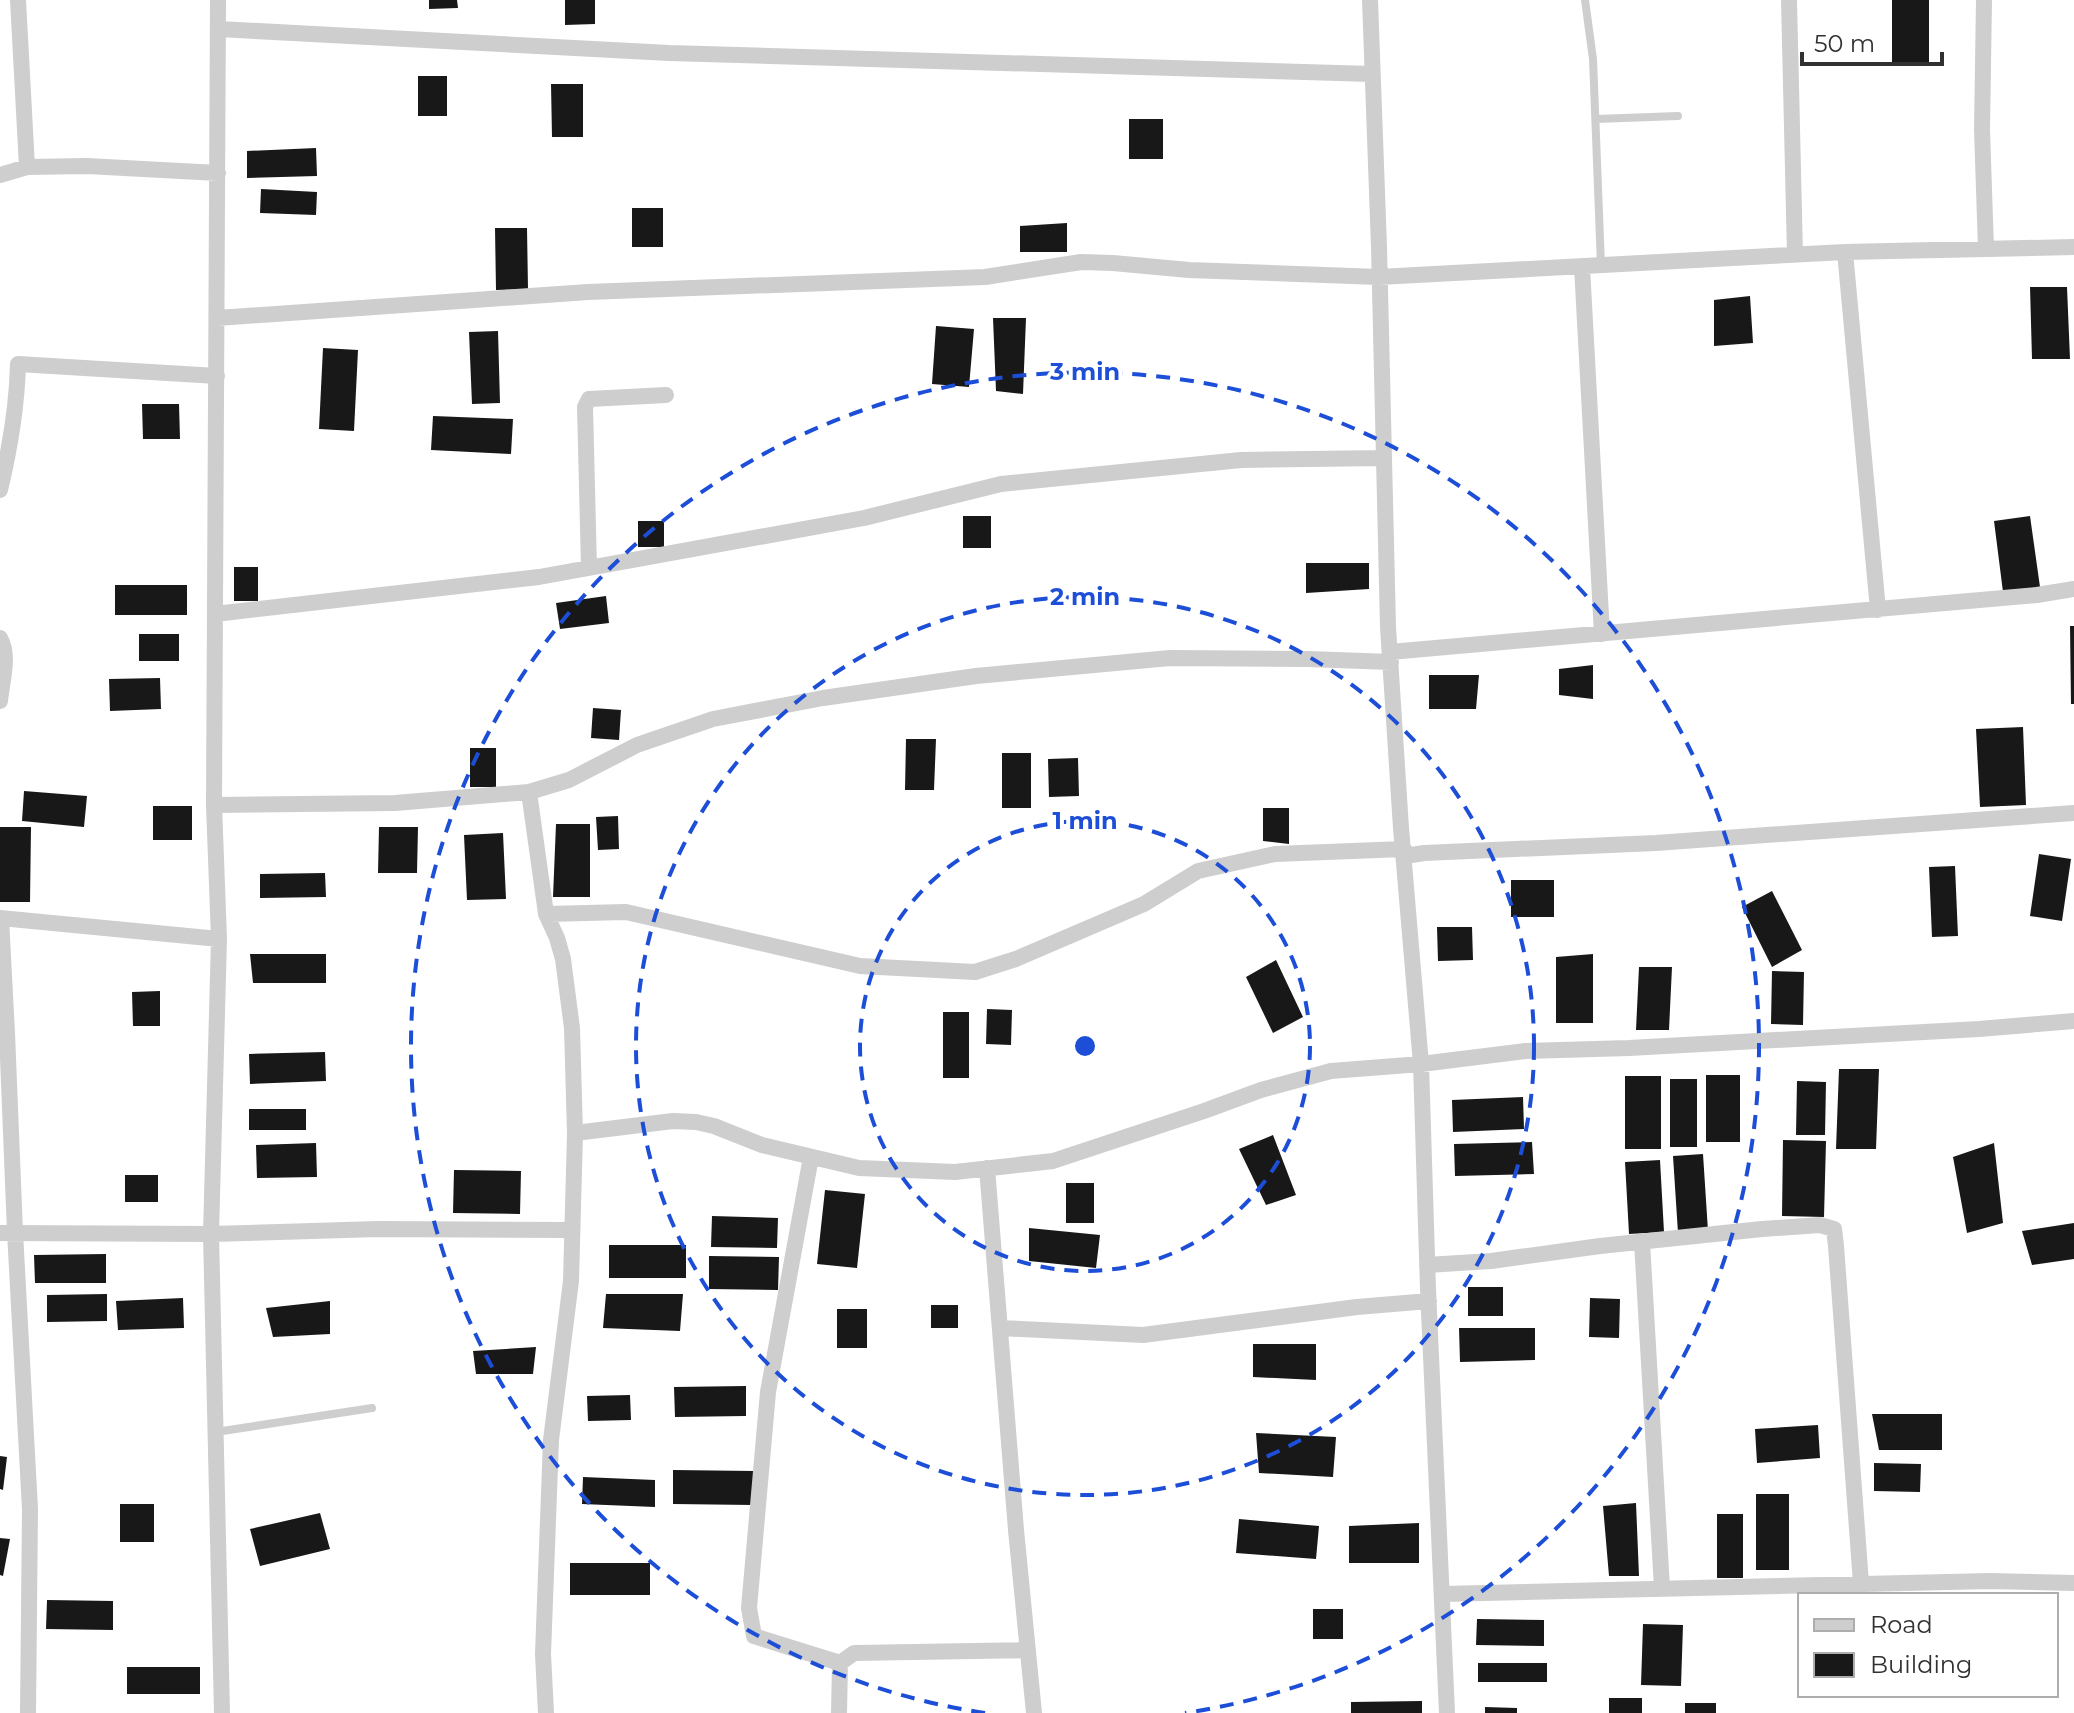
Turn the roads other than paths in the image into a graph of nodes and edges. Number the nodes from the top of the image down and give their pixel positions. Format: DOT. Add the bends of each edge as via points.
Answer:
graph roads {
  1 [pos="18,0"];
  2 [pos="218,0"];
  3 [pos="1370,0"];
  4 [pos="1585,0"];
  5 [pos="1789,0"];
  6 [pos="1984,0"];
  7 [pos="219,29"];
  8 [pos="1372,74"];
  9 [pos="1678,116"];
  10 [pos="1596,119"];
  11 [pos="27,167"];
  12 [pos="218,173"];
  13 [pos="0,175"];
  14 [pos="2074,247"];
  15 [pos="1986,249"];
  16 [pos="1845,252"];
  17 [pos="1795,255"];
  18 [pos="1601,266"];
  19 [pos="1582,267"];
  20 [pos="1379,277"];
  21 [pos="217,318"];
  22 [pos="0,362"];
  23 [pos="18,364"];
  24 [pos="217,376"];
  25 [pos="666,395"];
  26 [pos="1384,458"];
  27 [pos="0,488"];
  28 [pos="589,568"];
  29 [pos="2074,589"];
  30 [pos="1878,610"];
  31 [pos="215,614"];
  32 [pos="1602,634"];
  33 [pos="0,638"];
  34 [pos="3,656"];
  35 [pos="1391,657"];
  36 [pos="0,701"];
  37 [pos="529,792"];
  38 [pos="214,805"];
  39 [pos="2074,813"];
  40 [pos="1404,852"];
  41 [pos="546,914"];
  42 [pos="0,918"];
  43 [pos="219,939"];
  44 [pos="2074,1021"];
  45 [pos="4,1033"];
  46 [pos="1421,1064"];
  47 [pos="575,1133"];
  48 [pos="811,1157"];
  49 [pos="987,1168"];
  50 [pos="572,1230"];
  51 [pos="7,1232"];
  52 [pos="211,1234"];
  53 [pos="1642,1242"];
  54 [pos="1427,1265"];
  55 [pos="1429,1301"];
  56 [pos="1000,1328"];
  57 [pos="372,1408"];
  58 [pos="216,1432"];
  59 [pos="1861,1583"];
  60 [pos="2074,1583"];
  61 [pos="1662,1588"];
  62 [pos="1443,1594"];
  63 [pos="1028,1650"];
  64 [pos="840,1663"];
  65 [pos="28,1713"];
  66 [pos="222,1713"];
  67 [pos="546,1713"];
  68 [pos="839,1713"];
  69 [pos="1034,1713"];
  70 [pos="1447,1713"];
  1 -- 11 [label="street"];
  2 -- 7 [label="street"];
  3 -- 8 [label="street"];
  4 -- 10 [label="lane"];
  5 -- 17 [label="street"];
  6 -- 15 [label="street"];
  7 -- 8 [label="street" via="669,53"];
  7 -- 12 [label="street"];
  8 -- 20 [label="street"];
  9 -- 10 [label="lane"];
  10 -- 18 [label="lane"];
  11 -- 12 [label="street"];
  11 -- 13 [label="street"];
  12 -- 21 [label="street"];
  14 -- 15 [label="street"];
  15 -- 16 [label="street"];
  16 -- 17 [label="street"];
  16 -- 30 [label="street"];
  17 -- 18 [label="street"];
  18 -- 19 [label="street"];
  19 -- 20 [label="street"];
  19 -- 32 [label="street"];
  20 -- 21 [label="street" via="1081,262 985,277 588,292"];
  20 -- 26 [label="street"];
  21 -- 24 [label="street"];
  22 -- 23 [label="street"];
  23 -- 24 [label="street"];
  23 -- 27 [label="street"];
  24 -- 31 [label="street"];
  25 -- 28 [label="street" via="589,399 585,407"];
  26 -- 28 [label="street" via="1241,460 1001,484 864,518"];
  26 -- 35 [label="street"];
  28 -- 31 [label="street"];
  29 -- 30 [label="street"];
  30 -- 32 [label="street"];
  31 -- 38 [label="street"];
  32 -- 35 [label="street"];
  33 -- 34 [label="street"];
  34 -- 36 [label="street"];
  35 -- 37 [label="street" via="1170,658 976,676 823,698 713,719"];
  35 -- 40 [label="street"];
  37 -- 38 [label="street" via="395,803"];
  37 -- 41 [label="street"];
  38 -- 43 [label="street"];
  39 -- 40 [label="street" via="1656,843"];
  40 -- 41 [label="street" via="1275,854 1198,871 1144,904 975,972 860,966 626,912"];
  40 -- 46 [label="street"];
  41 -- 47 [label="street" via="563,959"];
  42 -- 43 [label="street"];
  42 -- 45 [label="street"];
  43 -- 52 [label="street"];
  44 -- 46 [label="street" via="1526,1051"];
  45 -- 51 [label="street"];
  46 -- 49 [label="street" via="1331,1071 1053,1161"];
  46 -- 54 [label="street"];
  47 -- 48 [label="street" via="696,1122"];
  47 -- 50 [label="street"];
  48 -- 49 [label="street" via="859,1168"];
  48 -- 64 [label="street" via="768,1392 749,1608 754,1636"];
  49 -- 56 [label="street"];
  50 -- 52 [label="street"];
  50 -- 67 [label="street" via="571,1281 551,1440 543,1654"];
  51 -- 52 [label="street"];
  51 -- 65 [label="street" via="30,1509"];
  52 -- 58 [label="street"];
  53 -- 54 [label="street"];
  53 -- 59 [label="street" via="1820,1225 1834,1229"];
  53 -- 61 [label="street"];
  54 -- 55 [label="street"];
  55 -- 56 [label="street" via="1143,1335"];
  55 -- 62 [label="street"];
  56 -- 63 [label="street"];
  57 -- 58 [label="lane"];
  58 -- 66 [label="street"];
  59 -- 60 [label="street"];
  59 -- 61 [label="street"];
  61 -- 62 [label="street"];
  62 -- 70 [label="street"];
  63 -- 64 [label="street" via="854,1653"];
  63 -- 69 [label="street"];
  64 -- 68 [label="street"];
}
